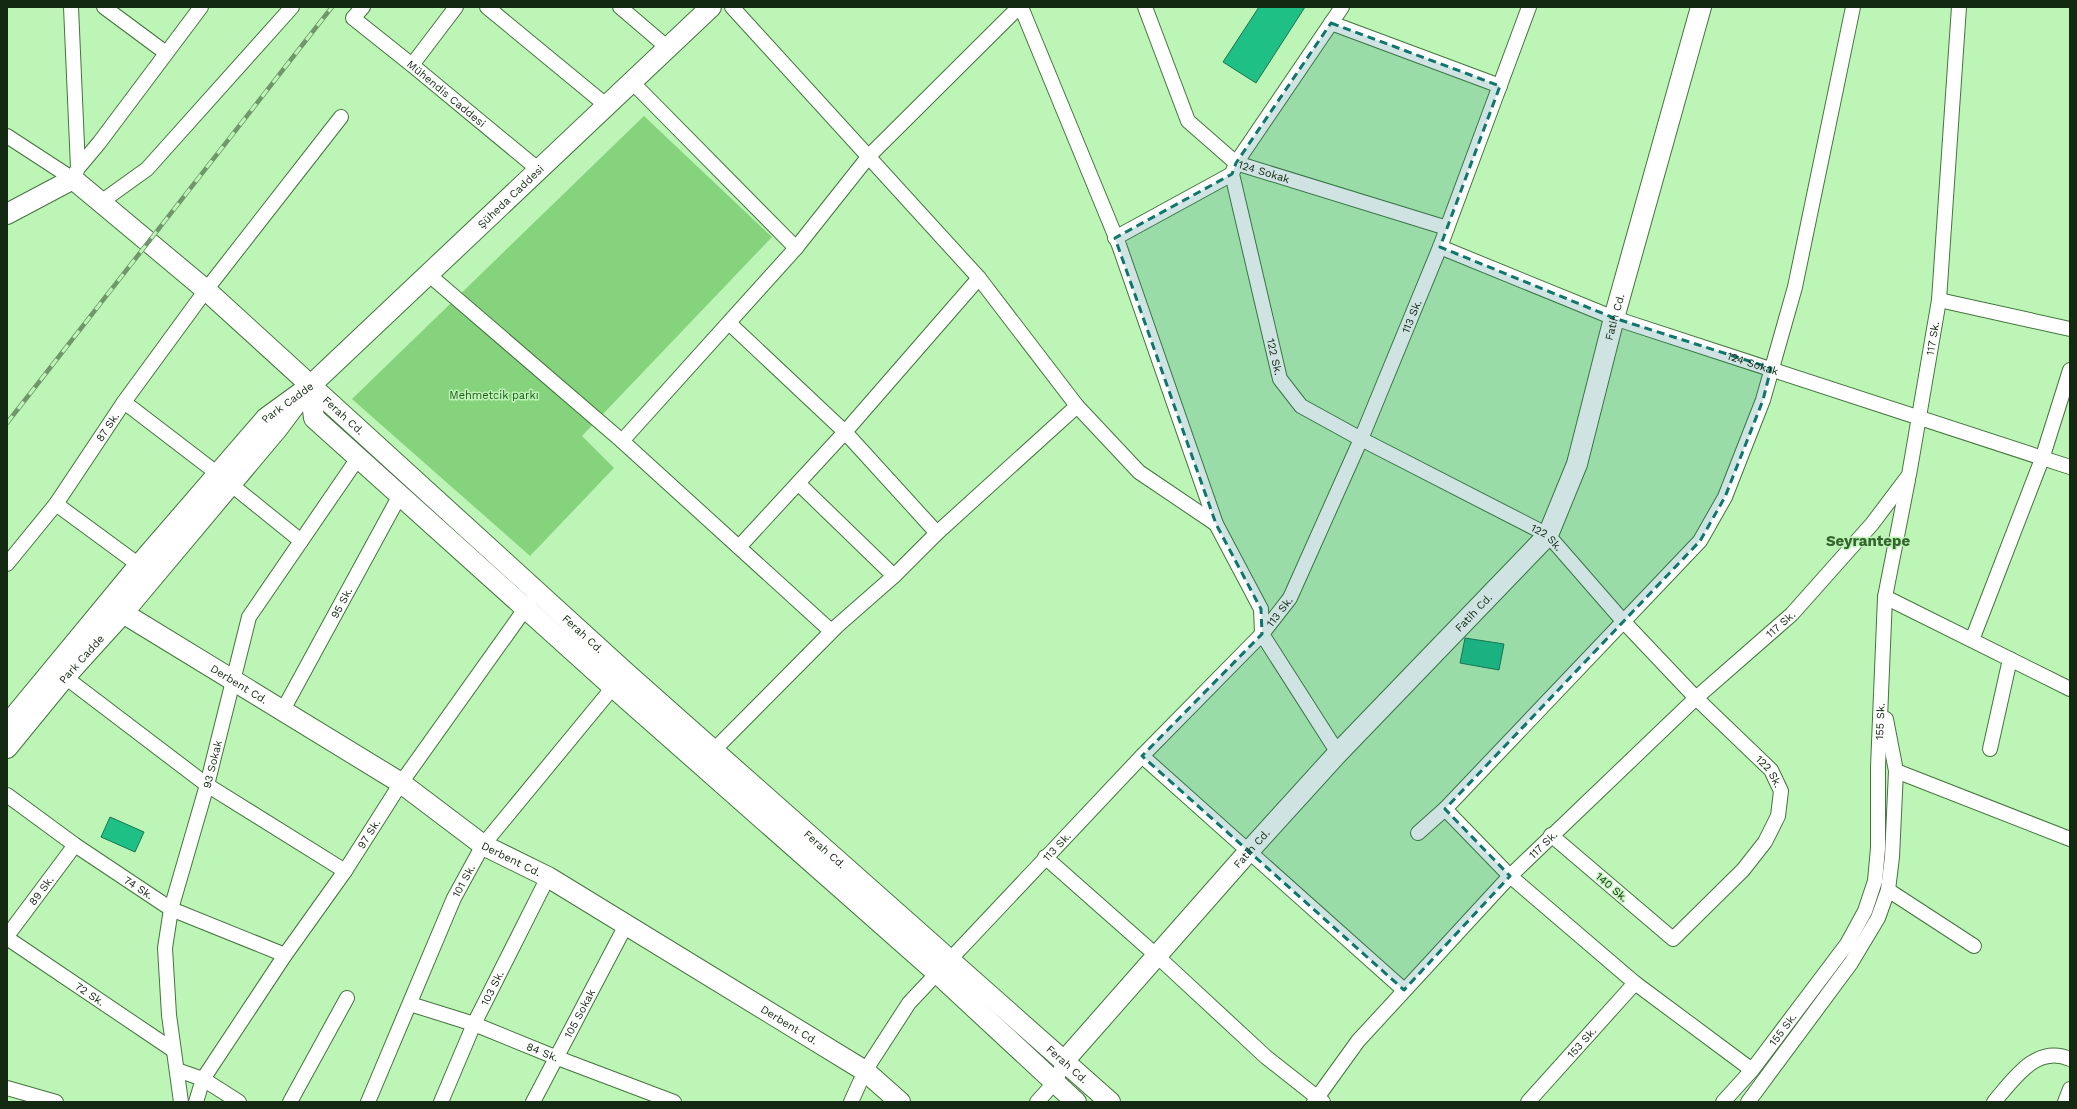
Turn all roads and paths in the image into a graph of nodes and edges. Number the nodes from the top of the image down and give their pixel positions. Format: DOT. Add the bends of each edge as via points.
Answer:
graph roads {
  1 [pos="71,7"];
  2 [pos="104,7"];
  3 [pos="201,7"];
  4 [pos="292,7"];
  5 [pos="363,7"];
  6 [pos="456,7"];
  7 [pos="487,7"];
  8 [pos="620,7"];
  9 [pos="711,7"];
  10 [pos="732,7"];
  11 [pos="1020,7"];
  12 [pos="1145,7"];
  13 [pos="1342,7"];
  14 [pos="1529,7"];
  15 [pos="1702,7"];
  16 [pos="1852,7"];
  17 [pos="1959,7"];
  18 [pos="1331,23"];
  19 [pos="668,48"];
  20 [pos="166,53"];
  21 [pos="412,64"];
  22 [pos="632,82"];
  23 [pos="1500,86"];
  24 [pos="607,106"];
  25 [pos="341,117"];
  26 [pos="7,136"];
  27 [pos="869,156"];
  28 [pos="1234,169"];
  29 [pos="539,170"];
  30 [pos="75,174"];
  31 [pos="101,202"];
  32 [pos="7,214"];
  33 [pos="1447,228"];
  34 [pos="1116,238"];
  35 [pos="1440,247"];
  36 [pos="796,248"];
  37 [pos="428,274"];
  38 [pos="979,278"];
  39 [pos="206,290"];
  40 [pos="1939,300"];
  41 [pos="1614,318"];
  42 [pos="729,323"];
  43 [pos="2070,329"];
  44 [pos="1771,368"];
  45 [pos="2070,370"];
  46 [pos="310,386"];
  47 [pos="124,402"];
  48 [pos="1076,406"];
  49 [pos="1918,417"];
  50 [pos="845,432"];
  51 [pos="1361,439"];
  52 [pos="622,441"];
  53 [pos="358,458"];
  54 [pos="2042,459"];
  55 [pos="2070,467"];
  56 [pos="1909,475"];
  57 [pos="224,479"];
  58 [pos="798,483"];
  59 [pos="400,495"];
  60 [pos="56,504"];
  61 [pos="1216,524"];
  62 [pos="938,533"];
  63 [pos="1548,534"];
  64 [pos="301,541"];
  65 [pos="739,547"];
  66 [pos="7,564"];
  67 [pos="139,565"];
  68 [pos="894,576"];
  69 [pos="538,592"];
  70 [pos="1885,597"];
  71 [pos="526,608"];
  72 [pos="123,613"];
  73 [pos="1623,621"];
  74 [pos="831,631"];
  75 [pos="1262,634"];
  76 [pos="1972,640"];
  77 [pos="2010,659"];
  78 [pos="65,677"];
  79 [pos="233,679"];
  80 [pos="619,680"];
  81 [pos="2070,689"];
  82 [pos="1881,696"];
  83 [pos="1696,698"];
  84 [pos="283,710"];
  85 [pos="7,725"];
  86 [pos="7,748"];
  87 [pos="1990,749"];
  88 [pos="714,750"];
  89 [pos="1338,753"];
  90 [pos="1142,756"];
  91 [pos="1896,771"];
  92 [pos="400,783"];
  93 [pos="207,785"];
  94 [pos="7,795"];
  95 [pos="1445,809"];
  96 [pos="1418,833"];
  97 [pos="1551,836"];
  98 [pos="2070,839"];
  99 [pos="75,845"];
  100 [pos="483,845"];
  101 [pos="1249,851"];
  102 [pos="1045,857"];
  103 [pos="345,870"];
  104 [pos="1510,876"];
  105 [pos="548,877"];
  106 [pos="1888,890"];
  107 [pos="171,909"];
  108 [pos="626,925"];
  109 [pos="7,937"];
  110 [pos="1673,939"];
  111 [pos="1974,946"];
  112 [pos="285,956"];
  113 [pos="1157,956"];
  114 [pos="943,966"];
  115 [pos="1635,983"];
  116 [pos="1404,990"];
  117 [pos="347,998"];
  118 [pos="410,1004"];
  119 [pos="474,1024"];
  120 [pos="173,1050"];
  121 [pos="555,1058"];
  122 [pos="2070,1059"];
  123 [pos="1065,1060"];
  124 [pos="177,1070"];
  125 [pos="1752,1070"];
  126 [pos="864,1071"];
  127 [pos="203,1079"];
  128 [pos="1055,1082"];
  129 [pos="7,1088"];
  130 [pos="2070,1089"];
  131 [pos="643,1097"];
  132 [pos="1318,1100"];
  133 [pos="56,1102"];
  134 [pos="181,1102"];
  135 [pos="196,1102"];
  136 [pos="239,1102"];
  137 [pos="290,1102"];
  138 [pos="368,1102"];
  139 [pos="441,1102"];
  140 [pos="533,1102"];
  141 [pos="674,1102"];
  142 [pos="851,1102"];
  143 [pos="900,1102"];
  144 [pos="1037,1102"];
  145 [pos="1076,1102"];
  146 [pos="1110,1102"];
  147 [pos="1528,1102"];
  148 [pos="1723,1102"];
  149 [pos="1748,1102"];
  150 [pos="1994,1102"];
  151 [pos="2065,1102"];
  1 -- 30 [label="street"];
  2 -- 20 [label="street"];
  3 -- 20 [label="street"];
  4 -- 31 [label="street" via="147,169"];
  5 -- 21 [label="street, Mühendis Caddesi" via="353,18"];
  6 -- 21 [label="street"];
  7 -- 24 [label="street"];
  8 -- 19 [label="street"];
  9 -- 19 [label="street, Şüheda Caddesi"];
  10 -- 27 [label="street"];
  11 -- 27 [label="street"];
  11 -- 34 [label="street"];
  12 -- 28 [label="street, 124 Sokak" via="1188,121"];
  13 -- 18 [label="street"];
  14 -- 23 [label="street, 113 Sk."];
  15 -- 41 [label="street, Fatih Cd."];
  16 -- 44 [label="street" via="1795,287"];
  17 -- 40 [label="street, 117 Sk."];
  18 -- 23 [label="street"];
  18 -- 28 [label="street"];
  19 -- 22 [label="street, Şüheda Caddesi"];
  20 -- 30 [label="street"];
  21 -- 29 [label="street, Mühendis Caddesi"];
  22 -- 24 [label="street, Şüheda Caddesi"];
  22 -- 36 [label="street"];
  23 -- 33 [label="street, 113 Sk."];
  24 -- 29 [label="street, Şüheda Caddesi"];
  25 -- 39 [label="street, 87 Sk."];
  26 -- 30 [label="street"];
  27 -- 36 [label="street"];
  27 -- 38 [label="street"];
  28 -- 33 [label="street, 124 Sokak"];
  28 -- 34 [label="street"];
  28 -- 51 [label="street, 122 Sk." via="1280,379 1301,406"];
  29 -- 37 [label="street, Şüheda Caddesi"];
  30 -- 31 [label="street"];
  30 -- 32 [label="street"];
  31 -- 39 [label="street"];
  33 -- 35 [label="street, 113 Sk."];
  34 -- 61 [label="street"];
  35 -- 41 [label="street, 124 Sokak"];
  35 -- 51 [label="street, 113 Sk."];
  36 -- 42 [label="street"];
  37 -- 46 [label="street, Şüheda Caddesi"];
  37 -- 52 [label="street"];
  38 -- 48 [label="street"];
  38 -- 50 [label="street"];
  39 -- 46 [label="street"];
  39 -- 47 [label="street, 87 Sk."];
  40 -- 43 [label="street"];
  40 -- 49 [label="street, 117 Sk."];
  41 -- 44 [label="street, 124 Sokak"];
  41 -- 63 [label="street, Fatih Cd." via="1577,464"];
  42 -- 50 [label="street"];
  42 -- 52 [label="street"];
  44 -- 49 [label="street, 124 Sokak"];
  44 -- 73 [label="street" via="1763,400 1725,497 1700,541"];
  45 -- 54 [label="street"];
  46 -- 53 [label="street, Ferah Cd." via="314,418"];
  46 -- 57 [label="street, Park Cadde" via="278,428"];
  46 -- 69 [label="street, Ferah Cd." via="337,407"];
  47 -- 57 [label="street"];
  47 -- 60 [label="street, 87 Sk."];
  48 -- 61 [label="street" via="1139,472"];
  48 -- 62 [label="street"];
  49 -- 54 [label="street, 124 Sokak"];
  49 -- 56 [label="street, 117 Sk."];
  50 -- 58 [label="street"];
  50 -- 62 [label="street"];
  51 -- 63 [label="street, 122 Sk."];
  51 -- 75 [label="street, 113 Sk." via="1290,598"];
  52 -- 65 [label="street"];
  53 -- 59 [label="street, Ferah Cd."];
  53 -- 64 [label="street, 93 Sokak"];
  54 -- 55 [label="street, 124 Sokak"];
  54 -- 76 [label="street"];
  56 -- 70 [label="street"];
  56 -- 83 [label="street, 117 Sk." via="1872,524 1792,614"];
  57 -- 64 [label="street"];
  57 -- 67 [label="street, Park Cadde"];
  57 -- 72 [label="street, Park Cadde"];
  58 -- 65 [label="street"];
  58 -- 68 [label="street"];
  59 -- 71 [label="street, Ferah Cd."];
  59 -- 84 [label="street, 95 Sk."];
  60 -- 66 [label="street, 87 Sk."];
  60 -- 67 [label="street"];
  61 -- 75 [label="street" via="1261,608"];
  62 -- 68 [label="street"];
  63 -- 73 [label="street, 122 Sk."];
  63 -- 89 [label="street, Fatih Cd."];
  64 -- 79 [label="street, 93 Sokak" via="249,617"];
  65 -- 74 [label="street"];
  67 -- 85 [label="street, Park Cadde"];
  68 -- 74 [label="street"];
  69 -- 71 [label="street, 97 Sk."];
  69 -- 80 [label="street, Ferah Cd."];
  70 -- 76 [label="street"];
  70 -- 82 [label="street"];
  71 -- 80 [label="street, Ferah Cd."];
  71 -- 92 [label="street, 97 Sk."];
  72 -- 78 [label="street, Park Cadde"];
  72 -- 79 [label="street, Derbent Cd."];
  73 -- 83 [label="street, 122 Sk."];
  73 -- 95 [label="street"];
  74 -- 88 [label="street"];
  75 -- 89 [label="street"];
  75 -- 90 [label="street, 113 Sk."];
  76 -- 77 [label="street"];
  77 -- 81 [label="street"];
  77 -- 87 [label="street"];
  78 -- 86 [label="street, Park Cadde"];
  78 -- 93 [label="street"];
  79 -- 84 [label="street, Derbent Cd."];
  79 -- 93 [label="street, 93 Sokak"];
  80 -- 88 [label="street, Ferah Cd."];
  80 -- 100 [label="street, 101 Sk."];
  80 -- 114 [label="street, Ferah Cd."];
  82 -- 91 [label="street, 155 Sk."];
  82 -- 125 [label="street, 155 Sk." via="1878,848 1875,881 1865,910 1847,944"];
  83 -- 97 [label="street, 117 Sk."];
  83 -- 110 [label="street, 122 Sk." via="1771,770 1781,791 1778,816 1765,842 1743,870"];
  84 -- 92 [label="street, Derbent Cd."];
  88 -- 114 [label="street, Ferah Cd."];
  89 -- 101 [label="street, Fatih Cd."];
  90 -- 101 [label="street"];
  90 -- 102 [label="street, 113 Sk."];
  91 -- 98 [label="street"];
  91 -- 106 [label="street, 155 Sk."];
  92 -- 100 [label="street, Derbent Cd."];
  92 -- 103 [label="street, 97 Sk."];
  93 -- 103 [label="street"];
  93 -- 107 [label="street, 93 Sokak"];
  94 -- 99 [label="street, 74 Sk."];
  95 -- 96 [label="street"];
  95 -- 104 [label="street"];
  97 -- 104 [label="street, 117 Sk."];
  97 -- 110 [label="street, 140 Sk."];
  99 -- 107 [label="street, 74 Sk."];
  99 -- 109 [label="street, 89 Sk."];
  100 -- 105 [label="street, Derbent Cd."];
  100 -- 118 [label="street, 101 Sk." via="454,898"];
  101 -- 113 [label="street, Fatih Cd."];
  101 -- 116 [label="street"];
  102 -- 113 [label="street"];
  102 -- 114 [label="street, 113 Sk."];
  103 -- 112 [label="street, 97 Sk."];
  104 -- 115 [label="street"];
  104 -- 116 [label="street, 117 Sk."];
  105 -- 108 [label="street, Derbent Cd."];
  105 -- 119 [label="street, 103 Sk."];
  106 -- 111 [label="street"];
  106 -- 149 [label="street, 155 Sk." via="1878,918 1851,963"];
  107 -- 112 [label="street, 74 Sk."];
  107 -- 120 [label="street, 93 Sokak" via="165,948"];
  108 -- 121 [label="street, 105 Sokak"];
  108 -- 126 [label="street, Derbent Cd."];
  109 -- 120 [label="street, 72 Sk."];
  112 -- 127 [label="street, 97 Sk."];
  113 -- 123 [label="street, Fatih Cd."];
  113 -- 132 [label="street" via="1266,1057"];
  114 -- 123 [label="street, Ferah Cd."];
  114 -- 126 [label="street, 113 Sk." via="909,1003"];
  114 -- 128 [label="street, Ferah Cd."];
  115 -- 125 [label="street"];
  115 -- 147 [label="street, 153 Sk."];
  116 -- 132 [label="street, 117 Sk." via="1358,1041"];
  117 -- 137 [label="street"];
  118 -- 119 [label="street, 84 Sk."];
  118 -- 138 [label="street, 101 Sk."];
  119 -- 121 [label="street, 84 Sk."];
  119 -- 139 [label="street, 103 Sk."];
  120 -- 124 [label="street, 93 Sokak"];
  121 -- 131 [label="street, 84 Sk."];
  121 -- 140 [label="street, 105 Sokak"];
  122 -- 150 [label="street" via="2048,1056 2027,1064"];
  123 -- 128 [label="street, Fatih Cd."];
  123 -- 146 [label="street, Ferah Cd."];
  124 -- 127 [label="street"];
  124 -- 134 [label="street, 93 Sokak"];
  125 -- 148 [label="street, 155 Sk."];
  126 -- 142 [label="street, 113 Sk."];
  126 -- 143 [label="street, Derbent Cd."];
  127 -- 135 [label="street, 97 Sk."];
  127 -- 136 [label="street"];
  128 -- 144 [label="street, Fatih Cd."];
  128 -- 145 [label="street, Ferah Cd."];
  129 -- 133 [label="street"];
  130 -- 151 [label="street"];
  131 -- 141 [label="street, 84 Sk."];
}
